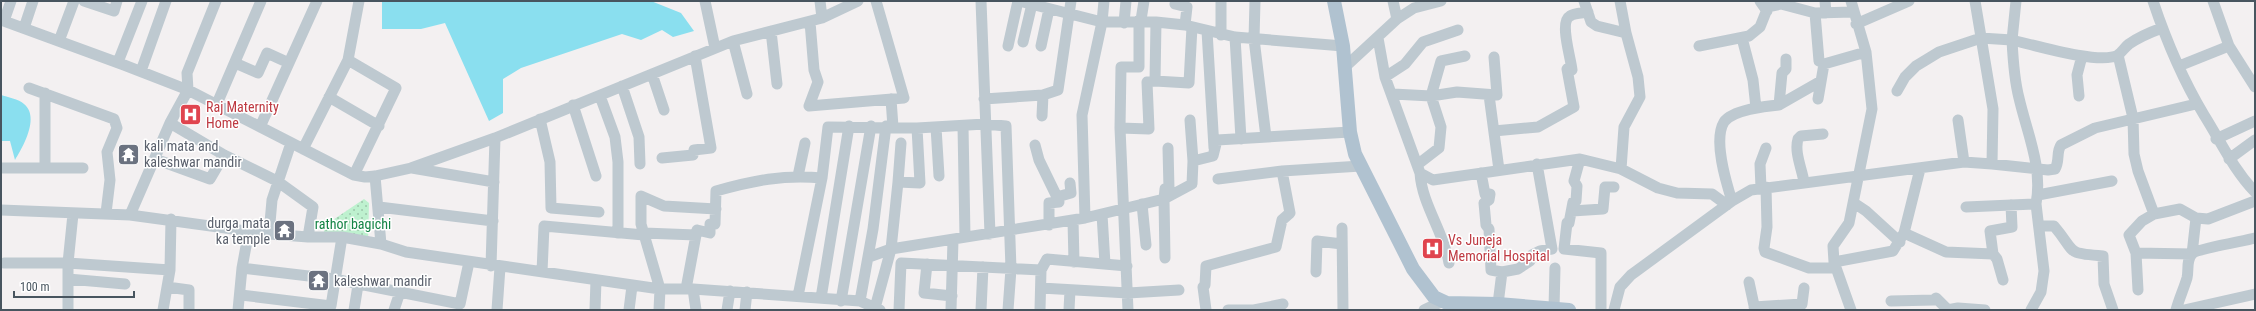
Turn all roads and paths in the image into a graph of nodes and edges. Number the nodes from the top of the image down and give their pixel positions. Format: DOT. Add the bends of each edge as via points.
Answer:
graph roads {
  1 [pos="11,1"];
  2 [pos="32,1"];
  3 [pos="74,1"];
  4 [pos="84,1"];
  5 [pos="117,1"];
  6 [pos="142,1"];
  7 [pos="166,1"];
  8 [pos="216,1"];
  9 [pos="261,1"];
  10 [pos="317,1"];
  11 [pos="359,1"];
  12 [pos="706,1"];
  13 [pos="820,1"];
  14 [pos="858,1"];
  15 [pos="876,1"];
  16 [pos="981,1"];
  17 [pos="1071,1"];
  18 [pos="1104,1"];
  19 [pos="1126,1"];
  20 [pos="1144,1"];
  21 [pos="1176,1"];
  22 [pos="1221,1"];
  23 [pos="1255,1"];
  24 [pos="1334,1"];
  25 [pos="1393,1"];
  26 [pos="1441,1"];
  27 [pos="1584,1"];
  28 [pos="1620,1"];
  29 [pos="1760,1"];
  30 [pos="1825,1"];
  31 [pos="1908,1"];
  32 [pos="1975,1"];
  33 [pos="2016,1"];
  34 [pos="2153,1"];
  35 [pos="2213,1"];
  36 [pos="1024,2"];
  37 [pos="1187,4"];
  38 [pos="1852,6"];
  39 [pos="1049,9"];
  40 [pos="1767,11"];
  41 [pos="1588,12"];
  42 [pos="1821,13"];
  43 [pos="1069,14"];
  44 [pos="822,18"];
  45 [pos="1397,19"];
  46 [pos="1140,20"];
  47 [pos="2,21"];
  48 [pos="810,22"];
  49 [pos="1102,22"];
  50 [pos="1124,22"];
  51 [pos="1156,22"];
  52 [pos="1856,24"];
  53 [pos="1188,26"];
  54 [pos="24,28"];
  55 [pos="2162,28"];
  56 [pos="1458,30"];
  57 [pos="771,31"];
  58 [pos="1207,31"];
  59 [pos="1626,33"];
  60 [pos="1221,36"];
  61 [pos="1235,38"];
  62 [pos="1378,38"];
  63 [pos="1742,38"];
  64 [pos="1981,38"];
  65 [pos="1254,39"];
  66 [pos="2012,40"];
  67 [pos="59,41"];
  68 [pos="733,41"];
  69 [pos="1023,42"];
  70 [pos="1008,46"];
  71 [pos="1041,46"];
  72 [pos="1343,46"];
  73 [pos="1699,46"];
  74 [pos="2229,46"];
  75 [pos="715,48"];
  76 [pos="1866,52"];
  77 [pos="2118,55"];
  78 [pos="695,56"];
  79 [pos="1465,56"];
  80 [pos="2082,56"];
  81 [pos="1494,57"];
  82 [pos="1786,59"];
  83 [pos="348,60"];
  84 [pos="1820,61"];
  85 [pos="118,62"];
  86 [pos="235,63"];
  87 [pos="289,63"];
  88 [pos="2179,66"];
  89 [pos="1344,67"];
  90 [pos="141,71"];
  91 [pos="652,74"];
  92 [pos="1386,76"];
  93 [pos="1155,81"];
  94 [pos="1821,81"];
  95 [pos="778,84"];
  96 [pos="622,86"];
  97 [pos="2255,87"];
  98 [pos="29,88"];
  99 [pos="188,90"];
  100 [pos="1897,91"];
  101 [pos="45,94"];
  102 [pos="747,94"];
  103 [pos="1393,94"];
  104 [pos="1043,95"];
  105 [pos="1489,95"];
  106 [pos="600,96"];
  107 [pos="1431,96"];
  108 [pos="2079,96"];
  109 [pos="329,97"];
  110 [pos="891,99"];
  111 [pos="984,99"];
  112 [pos="1818,100"];
  113 [pos="2196,104"];
  114 [pos="573,105"];
  115 [pos="1780,105"];
  116 [pos="216,106"];
  117 [pos="1756,108"];
  118 [pos="664,110"];
  119 [pos="1042,116"];
  120 [pos="2133,118"];
  121 [pos="540,119"];
  122 [pos="1190,120"];
  123 [pos="1958,120"];
  124 [pos="2255,121"];
  125 [pos="170,123"];
  126 [pos="985,124"];
  127 [pos="379,126"];
  128 [pos="849,126"];
  129 [pos="871,126"];
  130 [pos="890,126"];
  131 [pos="963,126"];
  132 [pos="260,127"];
  133 [pos="936,127"];
  134 [pos="917,128"];
  135 [pos="1120,128"];
  136 [pos="1494,131"];
  137 [pos="1350,132"];
  138 [pos="1823,134"];
  139 [pos="1266,137"];
  140 [pos="495,138"];
  141 [pos="1241,139"];
  142 [pos="2216,139"];
  143 [pos="2255,140"];
  144 [pos="291,143"];
  145 [pos="805,143"];
  146 [pos="901,143"];
  147 [pos="1034,145"];
  148 [pos="1168,148"];
  149 [pos="1766,148"];
  150 [pos="303,149"];
  151 [pos="1214,152"];
  152 [pos="224,155"];
  153 [pos="662,158"];
  154 [pos="155,159"];
  155 [pos="1580,159"];
  156 [pos="2229,159"];
  157 [pos="1193,161"];
  158 [pos="1964,162"];
  159 [pos="640,164"];
  160 [pos="1537,164"];
  161 [pos="1992,164"];
  162 [pos="1361,166"];
  163 [pos="1,168"];
  164 [pos="44,168"];
  165 [pos="83,168"];
  166 [pos="411,168"];
  167 [pos="1419,169"];
  168 [pos="1621,169"];
  169 [pos="1920,169"];
  170 [pos="2036,169"];
  171 [pos="1499,170"];
  172 [pos="1282,171"];
  173 [pos="1481,173"];
  174 [pos="354,175"];
  175 [pos="375,176"];
  176 [pos="596,176"];
  177 [pos="798,176"];
  178 [pos="939,176"];
  179 [pos="1858,177"];
  180 [pos="822,178"];
  181 [pos="1218,179"];
  182 [pos="277,181"];
  183 [pos="2112,181"];
  184 [pos="494,182"];
  185 [pos="898,182"];
  186 [pos="1804,182"];
  187 [pos="1070,183"];
  188 [pos="1614,187"];
  189 [pos="1764,187"];
  190 [pos="2255,192"];
  191 [pos="1057,197"];
  192 [pos="1164,199"];
  193 [pos="2037,199"];
  194 [pos="2255,201"];
  195 [pos="1729,203"];
  196 [pos="1854,203"];
  197 [pos="1142,204"];
  198 [pos="2010,205"];
  199 [pos="1966,206"];
  200 [pos="379,207"];
  201 [pos="551,208"];
  202 [pos="716,209"];
  203 [pos="1124,209"];
  204 [pos="1,210"];
  205 [pos="1572,211"];
  206 [pos="599,212"];
  207 [pos="106,213"];
  208 [pos="73,214"];
  209 [pos="1102,214"];
  210 [pos="2154,214"];
  211 [pos="130,215"];
  212 [pos="1085,218"];
  213 [pos="2196,218"];
  214 [pos="170,219"];
  215 [pos="1073,220"];
  216 [pos="493,221"];
  217 [pos="1049,225"];
  218 [pos="544,226"];
  219 [pos="2038,226"];
  220 [pos="1342,228"];
  221 [pos="249,230"];
  222 [pos="1009,232"];
  223 [pos="618,233"];
  224 [pos="269,234"];
  225 [pos="644,234"];
  226 [pos="990,234"];
  227 [pos="696,235"];
  228 [pos="308,237"];
  229 [pos="342,237"];
  230 [pos="966,237"];
  231 [pos="1902,237"];
  232 [pos="2255,238"];
  233 [pos="953,240"];
  234 [pos="381,244"];
  235 [pos="1342,244"];
  236 [pos="1146,245"];
  237 [pos="891,249"];
  238 [pos="1993,254"];
  239 [pos="2136,254"];
  240 [pos="2192,254"];
  241 [pos="869,257"];
  242 [pos="1165,258"];
  243 [pos="470,262"];
  244 [pos="1074,262"];
  245 [pos="4,263"];
  246 [pos="68,263"];
  247 [pos="1449,263"];
  248 [pos="927,264"];
  249 [pos="1105,264"];
  250 [pos="1835,265"];
  251 [pos="496,266"];
  252 [pos="954,266"];
  253 [pos="1127,266"];
  254 [pos="983,267"];
  255 [pos="242,268"];
  256 [pos="1555,268"];
  257 [pos="1011,269"];
  258 [pos="170,270"];
  259 [pos="1041,270"];
  260 [pos="542,272"];
  261 [pos="1316,272"];
  262 [pos="1502,272"];
  263 [pos="68,279"];
  264 [pos="334,279"];
  265 [pos="596,280"];
  266 [pos="2004,280"];
  267 [pos="1749,282"];
  268 [pos="125,284"];
  269 [pos="358,284"];
  270 [pos="632,286"];
  271 [pos="167,287"];
  272 [pos="1041,288"];
  273 [pos="1804,288"];
  274 [pos="689,289"];
  275 [pos="660,290"];
  276 [pos="1070,290"];
  277 [pos="1179,290"];
  278 [pos="2138,290"];
  279 [pos="730,291"];
  280 [pos="400,292"];
  281 [pos="747,292"];
  282 [pos="1128,294"];
  283 [pos="2255,294"];
  284 [pos="241,295"];
  285 [pos="798,296"];
  286 [pos="952,296"];
  287 [pos="821,298"];
  288 [pos="841,301"];
  289 [pos="860,301"];
  290 [pos="1891,301"];
  291 [pos="1283,304"];
  292 [pos="1446,304"];
  293 [pos="1498,304"];
  294 [pos="449,306"];
  295 [pos="2214,307"];
  296 [pos="878,309"];
  297 [pos="1559,309"];
  298 [pos="1754,309"];
  299 [pos="1947,309"];
  300 [pos="68,310"];
  301 [pos="163,310"];
  302 [pos="189,310"];
  303 [pos="238,310"];
  304 [pos="354,310"];
  305 [pos="394,310"];
  306 [pos="497,310"];
  307 [pos="595,310"];
  308 [pos="629,310"];
  309 [pos="659,310"];
  310 [pos="696,310"];
  311 [pos="727,310"];
  312 [pos="748,310"];
  313 [pos="899,310"];
  314 [pos="951,310"];
  315 [pos="981,310"];
  316 [pos="1008,310"];
  317 [pos="1040,310"];
  318 [pos="1069,310"];
  319 [pos="1128,310"];
  320 [pos="1206,310"];
  321 [pos="1228,310"];
  322 [pos="1343,310"];
  323 [pos="1424,310"];
  324 [pos="1569,310"];
  325 [pos="1601,310"];
  326 [pos="1614,310"];
  327 [pos="1850,310"];
  328 [pos="1985,310"];
  329 [pos="2031,310"];
  330 [pos="2113,310"];
  331 [pos="2176,310"];
  332 [pos="2184,310"];
  1 -- 47 [label="street"];
  2 -- 54 [label="street"];
  3 -- 67 [label="street"];
  4 -- 5 [label="street" via="114,11"];
  6 -- 85 [label="street"];
  7 -- 90 [label="street"];
  8 -- 99 [label="street" via="187,73"];
  9 -- 86 [label="street"];
  10 -- 87 [label="street"];
  11 -- 83 [label="street"];
  12 -- 75 [label="street"];
  13 -- 44 [label="street"];
  14 -- 44 [label="street"];
  15 -- 110 [label="street" via="904,98"];
  16 -- 111 [label="street"];
  17 -- 43 [label="street"];
  18 -- 49 [label="street"];
  19 -- 50 [label="street"];
  20 -- 46 [label="street"];
  21 -- 37 [label="street" via="1175,4"];
  22 -- 60 [label="street"];
  23 -- 65 [label="street"];
  24 -- 72 [label="main road"];
  25 -- 45 [label="street"];
  26 -- 45 [label="street" via="1414,8"];
  27 -- 41 [label="street"];
  28 -- 59 [label="street"];
  29 -- 40 [label="street"];
  30 -- 42 [label="street"];
  31 -- 52 [label="street"];
  32 -- 64 [label="street"];
  33 -- 66 [label="street"];
  34 -- 55 [label="street"];
  35 -- 74 [label="street"];
  36 -- 39 [label="street"];
  36 -- 69 [label="street"];
  36 -- 70 [label="street"];
  37 -- 53 [label="street"];
  38 -- 42 [label="street"];
  38 -- 52 [label="street"];
  39 -- 43 [label="street"];
  39 -- 71 [label="street"];
  40 -- 42 [label="street" via="1768,7 1782,4"];
  40 -- 63 [label="street" via="1760,27"];
  41 -- 59 [label="street" via="1591,22 1597,26"];
  41 -- 136 [label="street" via="1570,15 1564,27 1572,70 1567,69 1574,107 1545,125"];
  42 -- 84 [label="street"];
  43 -- 49 [label="street"];
  43 -- 104 [label="street" via="1058,90"];
  44 -- 48 [label="street"];
  45 -- 62 [label="street"];
  46 -- 50 [label="street"];
  46 -- 51 [label="street"];
  46 -- 135 [label="street" via="1139,67 1121,67"];
  47 -- 54 [label="street"];
  48 -- 57 [label="street"];
  48 -- 110 [label="street" via="814,70 818,82 809,106"];
  49 -- 50 [label="street"];
  49 -- 212 [label="street" via="1082,115"];
  51 -- 53 [label="street"];
  51 -- 93 [label="street"];
  52 -- 76 [label="street"];
  53 -- 58 [label="street"];
  53 -- 93 [label="street" via="1189,83"];
  54 -- 67 [label="street"];
  55 -- 77 [label="street" via="2135,40"];
  55 -- 88 [label="street"];
  56 -- 92 [label="street" via="1424,42 1405,64"];
  57 -- 68 [label="street"];
  57 -- 95 [label="street"];
  58 -- 60 [label="street"];
  58 -- 151 [label="street"];
  59 -- 168 [label="street" via="1638,77 1640,97 1624,127"];
  60 -- 61 [label="street"];
  61 -- 65 [label="street"];
  61 -- 141 [label="street"];
  62 -- 89 [label="street"];
  62 -- 92 [label="street"];
  63 -- 73 [label="street"];
  63 -- 117 [label="street" via="1753,80"];
  64 -- 66 [label="street"];
  64 -- 100 [label="street" via="1939,52 1921,62 1905,77"];
  64 -- 161 [label="street" via="1993,109"];
  65 -- 72 [label="street"];
  65 -- 139 [label="street"];
  66 -- 80 [label="street"];
  66 -- 170 [label="street" via="2014,76 2035,152"];
  67 -- 85 [label="street"];
  68 -- 75 [label="street"];
  68 -- 102 [label="street"];
  72 -- 89 [label="main road"];
  74 -- 88 [label="street"];
  74 -- 97 [label="street"];
  75 -- 78 [label="street"];
  76 -- 94 [label="street" via="1824,64"];
  76 -- 179 [label="street" via="1872,109"];
  77 -- 80 [label="street" via="2102,58"];
  77 -- 120 [label="street"];
  78 -- 91 [label="street"];
  78 -- 153 [label="street" via="711,148 694,150 693,155"];
  79 -- 107 [label="street" via="1441,61"];
  80 -- 108 [label="street" via="2077,75"];
  81 -- 105 [label="street" via="1497,95"];
  82 -- 115 [label="street" via="1786,69 1782,73"];
  83 -- 109 [label="street"];
  83 -- 127 [label="street" via="396,88"];
  85 -- 90 [label="street"];
  86 -- 87 [label="street" via="258,73 267,53"];
  86 -- 116 [label="street"];
  87 -- 132 [label="street"];
  88 -- 113 [label="street"];
  89 -- 137 [label="main road"];
  90 -- 99 [label="street"];
  91 -- 96 [label="street"];
  91 -- 118 [label="street"];
  92 -- 103 [label="street"];
  93 -- 135 [label="street" via="1147,82 1149,129"];
  94 -- 112 [label="street"];
  94 -- 115 [label="street"];
  96 -- 106 [label="street"];
  96 -- 159 [label="street" via="639,136"];
  98 -- 101 [label="street"];
  99 -- 116 [label="street"];
  99 -- 125 [label="street"];
  101 -- 164 [label="street"];
  101 -- 207 [label="street" via="108,116 117,123 107,152 110,180"];
  103 -- 107 [label="street"];
  103 -- 167 [label="street"];
  104 -- 111 [label="street"];
  104 -- 119 [label="street"];
  105 -- 107 [label="street" via="1457,92"];
  105 -- 136 [label="street"];
  106 -- 114 [label="street"];
  106 -- 223 [label="street" via="615,137 618,162"];
  107 -- 167 [label="street" via="1441,127 1439,148"];
  109 -- 127 [label="street"];
  109 -- 150 [label="street"];
  110 -- 130 [label="street"];
  111 -- 126 [label="street"];
  113 -- 120 [label="street"];
  113 -- 142 [label="street"];
  114 -- 121 [label="street"];
  114 -- 176 [label="street"];
  115 -- 117 [label="street"];
  116 -- 132 [label="street"];
  117 -- 195 [label="street" via="1731,116 1724,122 1721,131 1721,157"];
  120 -- 170 [label="street" via="2095,128 2068,140 2058,150 2058,164 2055,169"];
  120 -- 210 [label="street" via="2134,154"];
  121 -- 140 [label="street"];
  121 -- 201 [label="street" via="550,162"];
  122 -- 157 [label="street"];
  123 -- 158 [label="street"];
  124 -- 142 [label="street"];
  125 -- 152 [label="street"];
  125 -- 154 [label="street"];
  126 -- 131 [label="street"];
  126 -- 222 [label="street" via="1006,126"];
  126 -- 226 [label="street"];
  127 -- 174 [label="street"];
  128 -- 129 [label="street"];
  128 -- 180 [label="street" via="828,127"];
  128 -- 287 [label="street"];
  129 -- 130 [label="street"];
  129 -- 288 [label="street"];
  130 -- 134 [label="street"];
  130 -- 241 [label="street"];
  131 -- 133 [label="street"];
  131 -- 230 [label="street"];
  132 -- 144 [label="street"];
  133 -- 134 [label="street"];
  133 -- 178 [label="street"];
  134 -- 185 [label="street" via="920,183"];
  135 -- 203 [label="street"];
  136 -- 171 [label="street"];
  137 -- 139 [label="street"];
  137 -- 162 [label="main road" via="1355,154"];
  138 -- 186 [label="street" via="1801,136 1798,139 1797,151"];
  139 -- 141 [label="street"];
  140 -- 166 [label="street"];
  140 -- 184 [label="street"];
  141 -- 151 [label="street" via="1218,140"];
  142 -- 156 [label="street"];
  143 -- 156 [label="street"];
  144 -- 150 [label="street"];
  144 -- 182 [label="street"];
  145 -- 177 [label="street"];
  146 -- 185 [label="street"];
  147 -- 191 [label="street"];
  148 -- 192 [label="street" via="1168,189 1165,189"];
  149 -- 189 [label="street" via="1760,164"];
  150 -- 174 [label="street"];
  151 -- 157 [label="street" via="1213,156"];
  152 -- 154 [label="street" via="210,179"];
  152 -- 182 [label="street"];
  154 -- 211 [label="street"];
  155 -- 160 [label="street"];
  155 -- 168 [label="street"];
  155 -- 205 [label="street" via="1574,182 1577,186 1576,201 1573,202"];
  156 -- 190 [label="street"];
  157 -- 192 [label="street" via="1192,184"];
  158 -- 161 [label="street"];
  158 -- 169 [label="street"];
  160 -- 171 [label="street"];
  160 -- 262 [label="street" via="1552,249 1532,255 1530,261 1518,269"];
  161 -- 170 [label="street"];
  162 -- 172 [label="street"];
  162 -- 292 [label="main road" via="1413,269 1434,297"];
  163 -- 164 [label="street"];
  164 -- 165 [label="street"];
  166 -- 175 [label="street"];
  166 -- 184 [label="street"];
  167 -- 173 [label="street" via="1433,180"];
  167 -- 247 [label="street" via="1430,212"];
  168 -- 195 [label="street" via="1658,188 1677,193 1712,194"];
  169 -- 179 [label="street"];
  169 -- 231 [label="street"];
  170 -- 193 [label="street"];
  171 -- 173 [label="street"];
  172 -- 181 [label="street"];
  172 -- 320 [label="street" via="1290,213 1282,220 1276,247 1206,266 1203,287"];
  173 -- 262 [label="street" via="1485,194 1490,194 1490,200 1484,203 1486,226 1489,229 1491,270"];
  174 -- 175 [label="street"];
  175 -- 200 [label="street"];
  177 -- 180 [label="street"];
  177 -- 202 [label="street" via="767,178 716,191"];
  179 -- 186 [label="street"];
  179 -- 196 [label="street"];
  180 -- 285 [label="street"];
  182 -- 224 [label="street" via="272,200"];
  182 -- 228 [label="street" via="313,207"];
  183 -- 193 [label="street"];
  184 -- 216 [label="street"];
  185 -- 237 [label="street"];
  186 -- 189 [label="street"];
  187 -- 191 [label="street" via="1071,193"];
  188 -- 205 [label="street" via="1605,187 1603,209"];
  189 -- 195 [label="street" via="1751,190"];
  189 -- 250 [label="street" via="1766,252 1809,268"];
  191 -- 217 [label="street" via="1059,202 1049,203"];
  192 -- 197 [label="street"];
  192 -- 242 [label="street"];
  193 -- 198 [label="street"];
  193 -- 219 [label="street"];
  194 -- 213 [label="street" via="2208,219"];
  195 -- 326 [label="street" via="1631,275 1620,288"];
  196 -- 231 [label="street"];
  196 -- 250 [label="street" via="1848,223 1834,246"];
  197 -- 203 [label="street"];
  197 -- 236 [label="street"];
  198 -- 199 [label="street"];
  198 -- 238 [label="street" via="2012,227 1990,231"];
  200 -- 216 [label="street"];
  200 -- 234 [label="street"];
  201 -- 206 [label="street"];
  201 -- 218 [label="street"];
  202 -- 225 [label="street" via="664,206 641,196 641,224"];
  202 -- 227 [label="street" via="715,224 710,224 710,233 697,230"];
  203 -- 209 [label="street"];
  203 -- 253 [label="street"];
  204 -- 208 [label="street"];
  205 -- 325 [label="street" via="1570,223 1567,223 1564,249 1601,252"];
  207 -- 208 [label="street"];
  207 -- 211 [label="street"];
  208 -- 246 [label="street"];
  209 -- 212 [label="street"];
  209 -- 249 [label="street"];
  210 -- 213 [label="street" via="2180,210"];
  210 -- 239 [label="street" via="2142,221 2129,235"];
  211 -- 214 [label="street"];
  212 -- 215 [label="street"];
  213 -- 240 [label="street"];
  214 -- 221 [label="street"];
  214 -- 258 [label="street"];
  215 -- 217 [label="street"];
  215 -- 244 [label="street"];
  216 -- 251 [label="street"];
  217 -- 222 [label="street"];
  218 -- 223 [label="street"];
  218 -- 260 [label="street"];
  219 -- 329 [label="street" via="2044,271 2041,292"];
  219 -- 330 [label="street" via="2054,226 2072,251 2103,256 2104,284"];
  220 -- 235 [label="street"];
  221 -- 224 [label="street"];
  221 -- 255 [label="street"];
  222 -- 226 [label="street"];
  222 -- 257 [label="street"];
  223 -- 225 [label="street"];
  224 -- 228 [label="street"];
  225 -- 227 [label="street"];
  225 -- 275 [label="street"];
  226 -- 230 [label="street"];
  227 -- 274 [label="street"];
  228 -- 229 [label="street"];
  229 -- 234 [label="street"];
  229 -- 264 [label="street"];
  230 -- 233 [label="street"];
  231 -- 238 [label="street" via="1946,252"];
  231 -- 250 [label="street" via="1893,250 1887,253 1876,252"];
  232 -- 240 [label="street" via="2198,250"];
  233 -- 237 [label="street"];
  233 -- 252 [label="street"];
  234 -- 243 [label="street" via="406,252"];
  235 -- 261 [label="street" via="1317,241"];
  235 -- 322 [label="street"];
  237 -- 241 [label="street"];
  237 -- 296 [label="street"];
  238 -- 266 [label="street"];
  239 -- 240 [label="street"];
  239 -- 278 [label="street"];
  240 -- 331 [label="street" via="2188,260 2187,278"];
  241 -- 289 [label="street"];
  243 -- 251 [label="street"];
  243 -- 294 [label="street" via="460,304"];
  244 -- 249 [label="street"];
  244 -- 259 [label="street" via="1047,260"];
  245 -- 246 [label="street"];
  246 -- 258 [label="street"];
  246 -- 263 [label="street"];
  248 -- 252 [label="street"];
  248 -- 286 [label="street" via="924,293"];
  248 -- 313 [label="street" via="901,263"];
  249 -- 253 [label="street"];
  250 -- 327 [label="street"];
  251 -- 260 [label="street"];
  251 -- 306 [label="street"];
  252 -- 254 [label="street"];
  252 -- 286 [label="street"];
  253 -- 282 [label="street"];
  254 -- 257 [label="street"];
  254 -- 315 [label="street"];
  255 -- 264 [label="street"];
  255 -- 284 [label="street"];
  256 -- 297 [label="street"];
  257 -- 259 [label="street"];
  257 -- 316 [label="street"];
  258 -- 271 [label="street"];
  259 -- 272 [label="street"];
  260 -- 265 [label="street"];
  262 -- 293 [label="street"];
  263 -- 268 [label="street"];
  263 -- 300 [label="street"];
  264 -- 269 [label="street"];
  264 -- 284 [label="street" via="331,306"];
  265 -- 270 [label="street"];
  265 -- 307 [label="street"];
  267 -- 298 [label="street"];
  269 -- 280 [label="street"];
  269 -- 304 [label="street"];
  270 -- 275 [label="street"];
  270 -- 308 [label="street"];
  271 -- 301 [label="street"];
  271 -- 302 [label="street" via="189,290"];
  272 -- 276 [label="street"];
  272 -- 317 [label="street"];
  273 -- 298 [label="street" via="1802,304"];
  274 -- 275 [label="street"];
  274 -- 279 [label="street"];
  274 -- 310 [label="street"];
  275 -- 309 [label="street"];
  276 -- 282 [label="street"];
  276 -- 318 [label="street"];
  277 -- 282 [label="street"];
  279 -- 281 [label="street"];
  279 -- 311 [label="street"];
  280 -- 294 [label="street"];
  280 -- 305 [label="street"];
  281 -- 285 [label="street"];
  281 -- 312 [label="street"];
  282 -- 319 [label="street"];
  283 -- 295 [label="street"];
  284 -- 303 [label="street"];
  285 -- 287 [label="street"];
  286 -- 314 [label="street"];
  287 -- 288 [label="street"];
  288 -- 289 [label="street"];
  289 -- 296 [label="street"];
  290 -- 299 [label="street" via="1936,298"];
  291 -- 321 [label="street" via="1254,310"];
  292 -- 293 [label="main road"];
  292 -- 323 [label="street"];
  293 -- 297 [label="main road"];
  295 -- 332 [label="street"];
  297 -- 324 [label="main road"];
  299 -- 328 [label="street"];
}
